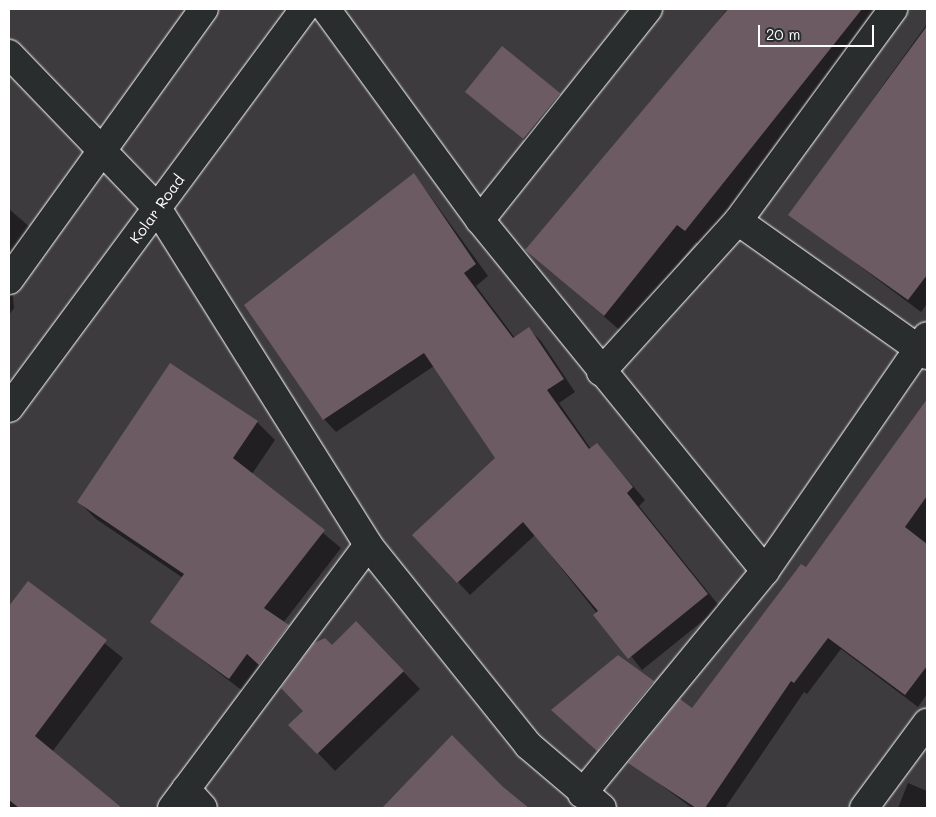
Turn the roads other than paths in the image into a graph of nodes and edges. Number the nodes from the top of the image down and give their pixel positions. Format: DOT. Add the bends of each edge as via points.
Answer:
graph roads {
  1 [pos="204,9"];
  2 [pos="304,9"];
  3 [pos="326,9"];
  4 [pos="648,9"];
  5 [pos="893,9"];
  6 [pos="9,54"];
  7 [pos="102,150"];
  8 [pos="157,208"];
  9 [pos="480,220"];
  10 [pos="738,221"];
  11 [pos="9,280"];
  12 [pos="924,346"];
  13 [pos="601,372"];
  14 [pos="9,408"];
  15 [pos="368,545"];
  16 [pos="765,571"];
  17 [pos="927,723"];
  18 [pos="592,801"];
  19 [pos="187,802"];
  20 [pos="864,808"];
  1 -- 7 [label="street"];
  2 -- 8 [label="street, Kolar Road"];
  3 -- 9 [label="street"];
  4 -- 9 [label="street"];
  5 -- 10 [label="street"];
  6 -- 7 [label="street"];
  7 -- 8 [label="street"];
  7 -- 11 [label="street"];
  8 -- 14 [label="street, Kolar Road"];
  8 -- 15 [label="street"];
  9 -- 13 [label="street"];
  10 -- 12 [label="street"];
  10 -- 13 [label="street"];
  12 -- 16 [label="street"];
  13 -- 16 [label="street"];
  15 -- 18 [label="street" via="528,745"];
  15 -- 19 [label="street"];
  16 -- 18 [label="street"];
  17 -- 20 [label="street"];
}
